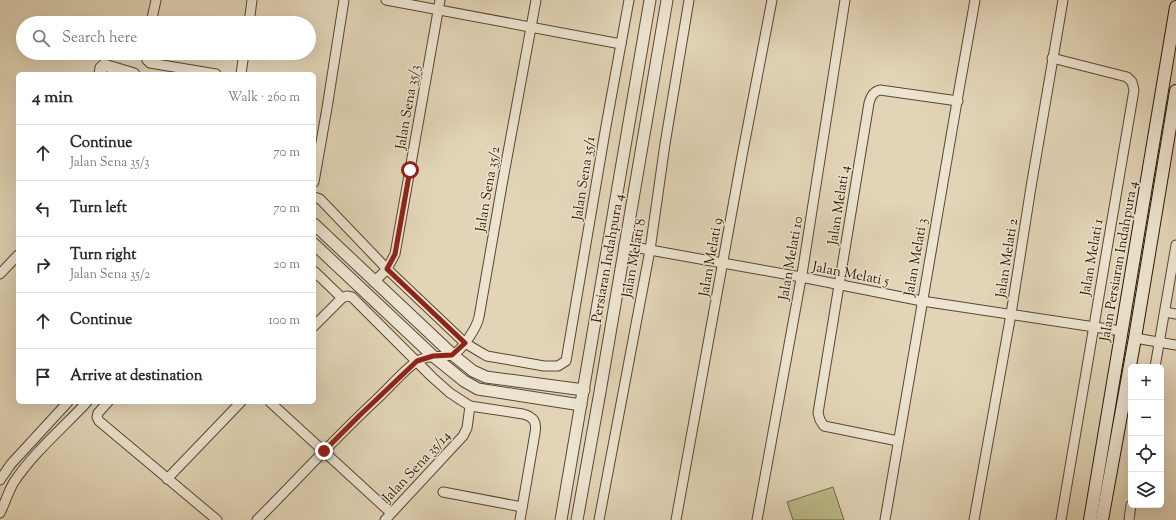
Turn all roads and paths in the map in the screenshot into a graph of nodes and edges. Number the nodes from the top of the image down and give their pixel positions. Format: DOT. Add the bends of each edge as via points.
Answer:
graph roads {
  1 [pos="156,0"];
  2 [pos="252,0"];
  3 [pos="344,0"];
  4 [pos="386,0"];
  5 [pos="440,0"];
  6 [pos="536,0"];
  7 [pos="629,0"];
  8 [pos="650,0"];
  9 [pos="667,0"];
  10 [pos="689,0"];
  11 [pos="772,0"];
  12 [pos="845,0"];
  13 [pos="975,0"];
  14 [pos="1062,0"];
  15 [pos="1176,6"];
  16 [pos="439,10"];
  17 [pos="153,16"];
  18 [pos="250,16"];
  19 [pos="532,27"];
  20 [pos="621,44"];
  21 [pos="1052,58"];
  22 [pos="147,60"];
  23 [pos="243,60"];
  24 [pos="100,72"];
  25 [pos="127,72"];
  26 [pos="204,72"];
  27 [pos="241,72"];
  28 [pos="1176,90"];
  29 [pos="958,102"];
  30 [pos="316,171"];
  31 [pos="316,197"];
  32 [pos="316,226"];
  33 [pos="624,244"];
  34 [pos="1176,245"];
  35 [pos="316,246"];
  36 [pos="650,250"];
  37 [pos="16,257"];
  38 [pos="724,264"];
  39 [pos="387,269"];
  40 [pos="316,273"];
  41 [pos="0,274"];
  42 [pos="801,277"];
  43 [pos="374,282"];
  44 [pos="839,284"];
  45 [pos="342,298"];
  46 [pos="922,301"];
  47 [pos="1165,312"];
  48 [pos="1012,314"];
  49 [pos="1176,314"];
  50 [pos="316,324"];
  51 [pos="1093,327"];
  52 [pos="1121,332"];
  53 [pos="1135,338"];
  54 [pos="1160,342"];
  55 [pos="465,343"];
  56 [pos="1176,345"];
  57 [pos="452,355"];
  58 [pos="433,356"];
  59 [pos="417,361"];
  60 [pos="1156,364"];
  61 [pos="584,390"];
  62 [pos="66,404"];
  63 [pos="83,404"];
  64 [pos="85,404"];
  65 [pos="106,404"];
  66 [pos="239,404"];
  67 [pos="272,404"];
  68 [pos="581,405"];
  69 [pos="470,406"];
  70 [pos="97,417"];
  71 [pos="898,441"];
  72 [pos="324,451"];
  73 [pos="167,478"];
  74 [pos="0,480"];
  75 [pos="443,492"];
  76 [pos="522,507"];
  77 [pos="1130,508"];
  78 [pos="0,513"];
  79 [pos="391,516"];
  80 [pos="217,520"];
  81 [pos="257,520"];
  82 [pos="520,520"];
  83 [pos="561,520"];
  84 [pos="576,520"];
  85 [pos="599,520"];
  86 [pos="676,520"];
  87 [pos="756,520"];
  88 [pos="885,520"];
  89 [pos="974,520"];
  90 [pos="1061,520"];
  91 [pos="1090,520"];
  92 [pos="1102,520"];
  93 [pos="1128,520"];
  1 -- 17 [label="street"];
  2 -- 18 [label="street"];
  3 -- 30 [label="street"];
  4 -- 16 [label="street"];
  5 -- 16 [label="street, Jalan Sena 35/3"];
  6 -- 19 [label="street, Jalan Sena 35/2"];
  7 -- 20 [label="street, Jalan Sena 35/1"];
  8 -- 61 [label="street, Persiaran Indahpura 4"];
  9 -- 33 [label="street, Persiaran Indahpura 4"];
  10 -- 36 [label="street, Jalan Melati 8"];
  11 -- 38 [label="street, Jalan Melati 9"];
  12 -- 42 [label="street, Jalan Melati 10"];
  13 -- 29 [label="street, Jalan Melati 3"];
  14 -- 21 [label="street, Jalan Melati 2"];
  15 -- 52 [label="main road, Jalan Persiaran Indahpura 4"];
  16 -- 19 [label="street"];
  16 -- 39 [label="street, Jalan Sena 35/3" via="395,254"];
  19 -- 20 [label="street"];
  19 -- 55 [label="street, Jalan Sena 35/2" via="478,324"];
  20 -- 55 [label="street, Jalan Sena 35/1" via="566,361 558,366 544,366 487,356"];
  21 -- 48 [label="street, Jalan Melati 2"];
  21 -- 51 [label="street, Jalan Melati 1" via="1127,77 1132,82 1134,90"];
  22 -- 26 [label="street" via="150,63"];
  23 -- 27 [label="street"];
  24 -- 25 [label="street" via="104,65"];
  28 -- 53 [label="main road, Jalan Persiaran Indahpura 4"];
  29 -- 44 [label="street, Jalan Melati 4" via="880,90 874,92 871,97"];
  29 -- 46 [label="street, Jalan Melati 3"];
  31 -- 39 [label="street"];
  32 -- 43 [label="street"];
  33 -- 36 [label="street, Jalan Melati 5"];
  33 -- 84 [label="street, Persiaran Indahpura 4"];
  34 -- 47 [label="street"];
  35 -- 58 [label="street"];
  36 -- 38 [label="street, Jalan Melati 5"];
  36 -- 85 [label="street, Jalan Melati 8"];
  37 -- 41 [label="street"];
  38 -- 42 [label="street, Jalan Melati 5"];
  38 -- 86 [label="street, Jalan Melati 9"];
  39 -- 43 [label="street, Jalan Sena 35/3"];
  39 -- 55 [label="street"];
  40 -- 45 [label="street"];
  42 -- 44 [label="street, Jalan Melati 5"];
  42 -- 87 [label="street, Jalan Melati 10"];
  43 -- 57 [label="street"];
  44 -- 46 [label="street, Jalan Melati 5"];
  44 -- 71 [label="street, Jalan Melati 4" via="819,404 820,420 824,426 834,429"];
  45 -- 50 [label="street"];
  45 -- 59 [label="street" via="352,297"];
  46 -- 48 [label="street, Jalan Melati 5"];
  46 -- 71 [label="street, Jalan Melati 3"];
  47 -- 49 [label="street"];
  47 -- 54 [label="street"];
  48 -- 51 [label="street, Jalan Melati 5"];
  48 -- 89 [label="street, Jalan Melati 2"];
  51 -- 52 [label="street, Jalan Melati 5"];
  51 -- 90 [label="street, Jalan Melati 1"];
  52 -- 91 [label="main road, Jalan Persiaran Indahpura 4"];
  53 -- 54 [label="street"];
  53 -- 92 [label="main road, Jalan Persiaran Indahpura 4"];
  54 -- 56 [label="street"];
  54 -- 60 [label="street"];
  55 -- 57 [label="street, Jalan Sena 35/2"];
  57 -- 58 [label="street"];
  57 -- 61 [label="street" via="473,371 486,377"];
  58 -- 59 [label="street"];
  58 -- 68 [label="street" via="478,389"];
  59 -- 69 [label="street" via="444,388"];
  59 -- 72 [label="street"];
  61 -- 68 [label="street, Persiaran Indahpura 4"];
  62 -- 74 [label="street"];
  63 -- 78 [label="street" via="25,467 13,484"];
  64 -- 70 [label="street"];
  65 -- 70 [label="street"];
  66 -- 73 [label="street"];
  67 -- 72 [label="street"];
  68 -- 83 [label="street, Persiaran Indahpura 4"];
  69 -- 76 [label="street" via="524,414 534,420 536,427"];
  69 -- 79 [label="street, Jalan Sena 35/14" via="467,428 463,436"];
  70 -- 73 [label="street"];
  71 -- 88 [label="street, Jalan Melati 3"];
  72 -- 79 [label="street"];
  72 -- 81 [label="street"];
  73 -- 80 [label="street"];
  75 -- 76 [label="street"];
  76 -- 82 [label="street"];
  77 -- 93 [label="street"];
}
